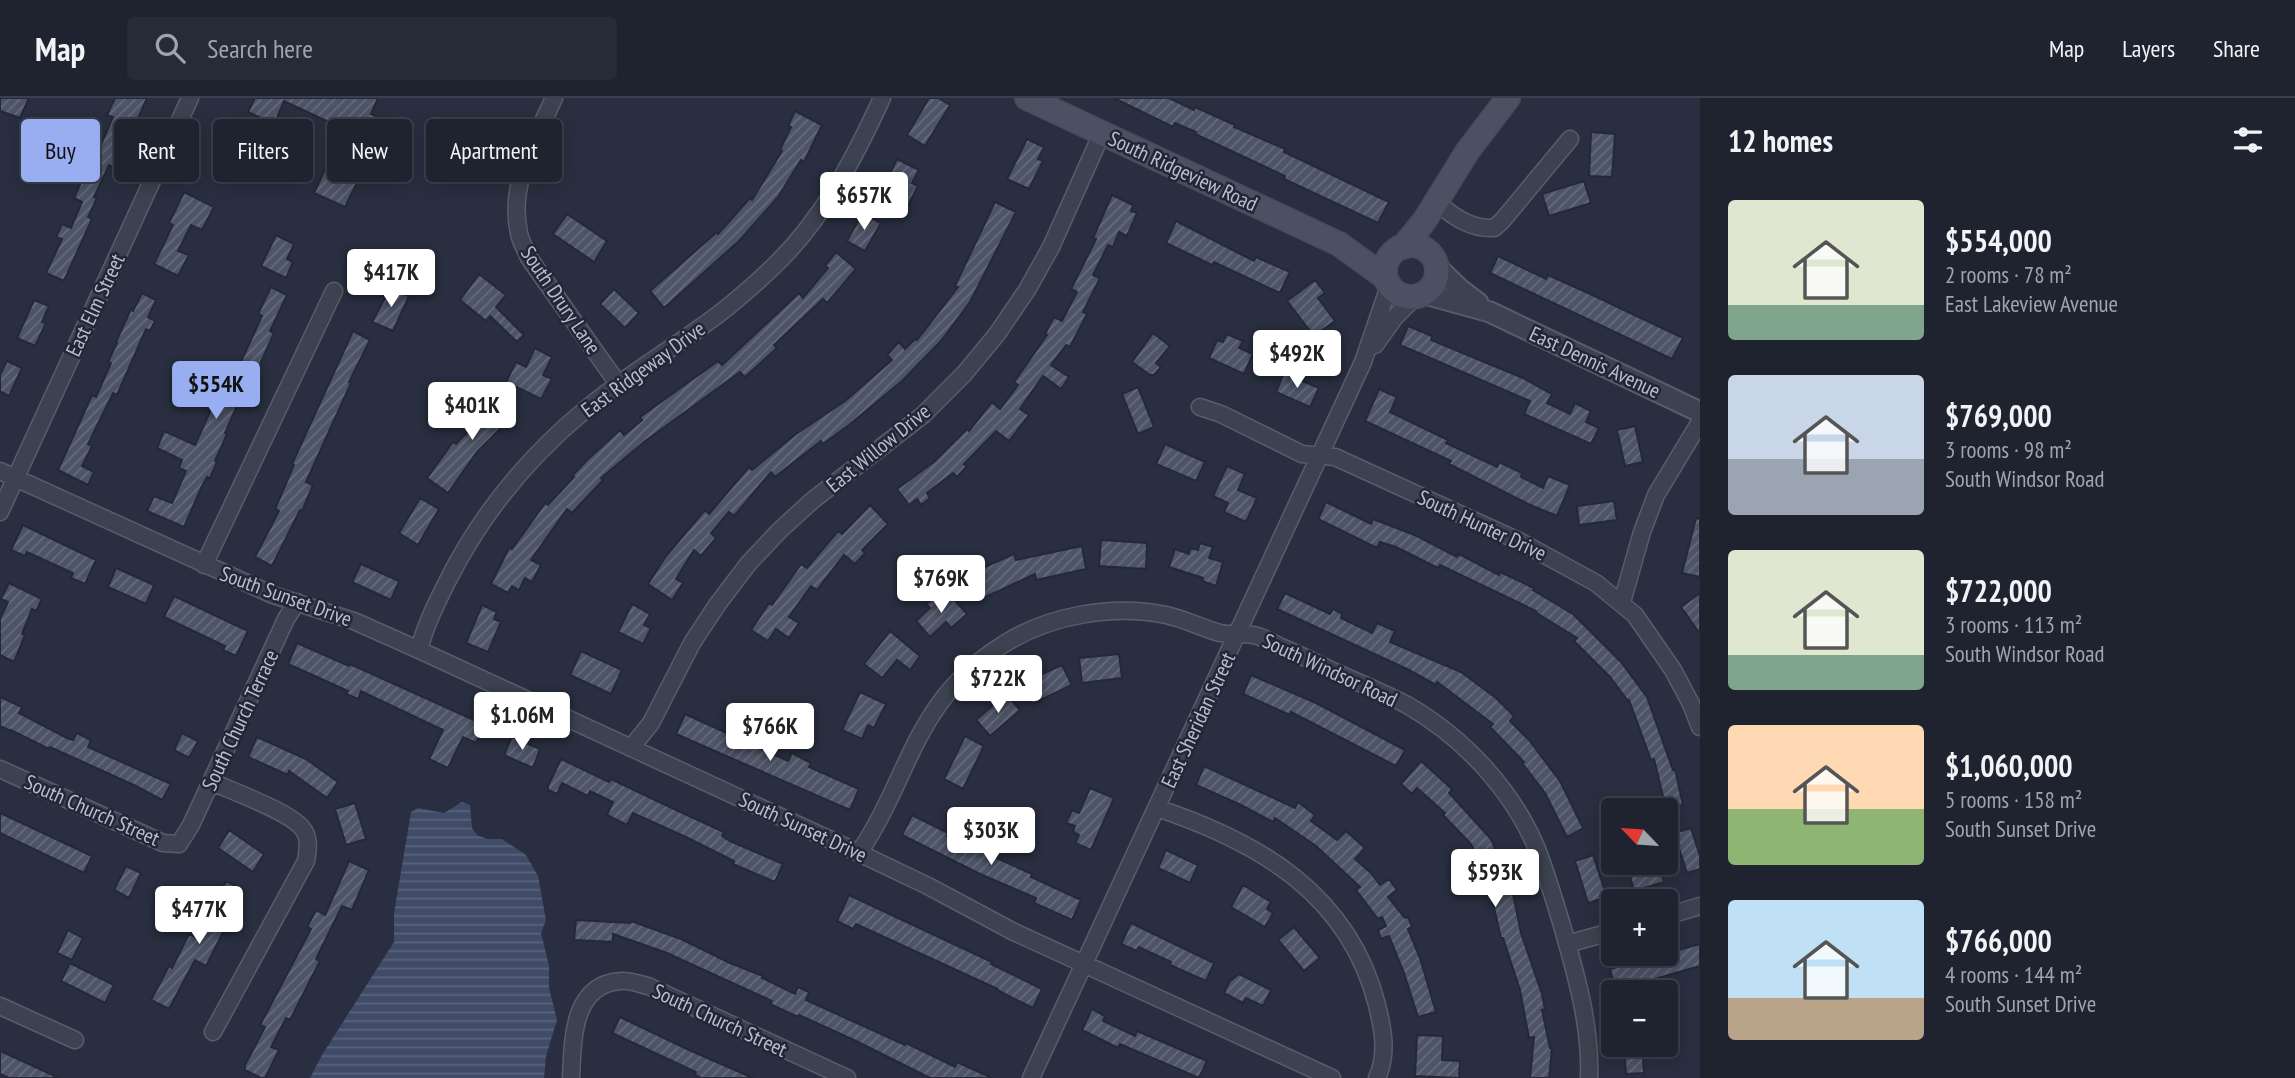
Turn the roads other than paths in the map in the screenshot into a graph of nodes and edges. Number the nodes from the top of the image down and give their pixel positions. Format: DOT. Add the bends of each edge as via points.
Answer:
graph roads {
  1 [pos="190,98"];
  2 [pos="554,98"];
  3 [pos="882,98"];
  4 [pos="1027,98"];
  5 [pos="1508,98"];
  6 [pos="1102,133"];
  7 [pos="1570,139"];
  8 [pos="1437,202"];
  9 [pos="1339,244"];
  10 [pos="1399,249"];
  11 [pos="1435,262"];
  12 [pos="1387,282"];
  13 [pos="334,291"];
  14 [pos="1419,296"];
  15 [pos="1490,312"];
  16 [pos="1363,362"];
  17 [pos="619,385"];
  18 [pos="1199,407"];
  19 [pos="1700,412"];
  20 [pos="1700,422"];
  21 [pos="1320,455"];
  22 [pos="0,471"];
  23 [pos="15,479"];
  24 [pos="0,512"];
  25 [pos="204,565"];
  26 [pos="297,602"];
  27 [pos="1622,602"];
  28 [pos="1238,634"];
  29 [pos="419,650"];
  30 [pos="1700,727"];
  31 [pos="631,748"];
  32 [pos="0,769"];
  33 [pos="212,782"];
  34 [pos="1157,808"];
  35 [pos="183,838"];
  36 [pos="859,853"];
  37 [pos="1700,906"];
  38 [pos="1678,912"];
  39 [pos="1601,935"];
  40 [pos="1567,944"];
  41 [pos="1084,965"];
  42 [pos="0,1006"];
  43 [pos="214,1032"];
  44 [pos="75,1040"];
  45 [pos="571,1078"];
  46 [pos="847,1078"];
  47 [pos="1031,1078"];
  48 [pos="1332,1078"];
  49 [pos="1377,1078"];
  50 [pos="1589,1078"];
  1 -- 23 [label="street, East Elm Street"];
  2 -- 17 [label="street, South Drury Lane" via="521,173 516,209 519,235 530,258"];
  3 -- 17 [label="street, East Ridgeway Drive" via="859,149 805,233 738,299"];
  4 -- 6 [label="main road, South Ridgeview Road"];
  5 -- 8 [label="main road"];
  6 -- 9 [label="main road, South Ridgeview Road"];
  6 -- 31 [label="street, East Willow Drive" via="1051,247 998,334 923,415 813,500 748,564 692,643 651,723"];
  7 -- 8 [label="street" via="1493,228 1469,223"];
  8 -- 10 [label="main road"];
  8 -- 11 [label="main road"];
  9 -- 10 [label="main road, South Ridgeview Road"];
  9 -- 12 [label="main road, South Ridgeview Road"];
  10 -- 11 [label="main road" via="1420,247"];
  10 -- 12 [label="main road" via="1386,263"];
  11 -- 14 [label="main road" via="1435,282"];
  11 -- 15 [label="street, East Dennis Avenue"];
  12 -- 14 [label="main road" via="1400,295"];
  12 -- 16 [label="street, East Sheridan Street"];
  13 -- 25 [label="street"];
  14 -- 15 [label="street, East Dennis Avenue"];
  14 -- 16 [label="street, East Sheridan Street" via="1395,317"];
  15 -- 19 [label="street, East Dennis Avenue"];
  16 -- 21 [label="street, East Sheridan Street"];
  17 -- 29 [label="street, East Ridgeway Drive" via="546,444 496,500 458,560"];
  18 -- 21 [label="street, South Hunter Drive" via="1301,454"];
  20 -- 27 [label="street" via="1656,495"];
  21 -- 27 [label="street, South Hunter Drive" via="1335,457 1539,551"];
  21 -- 28 [label="street, East Sheridan Street"];
  22 -- 23 [label="street, South Sunset Drive"];
  23 -- 24 [label="street, East Elm Street"];
  23 -- 25 [label="street, South Sunset Drive"];
  25 -- 26 [label="street, South Sunset Drive"];
  26 -- 29 [label="street, South Sunset Drive"];
  26 -- 33 [label="street, South Church Terrace"];
  27 -- 30 [label="street, South Hunter Drive" via="1673,670"];
  28 -- 34 [label="street, East Sheridan Street"];
  28 -- 36 [label="street, South Windsor Road" via="1220,633 1166,615 1100,612 1034,628 1005,643 956,681 929,717"];
  28 -- 40 [label="street, South Windsor Road" via="1256,635 1408,706 1474,757 1502,789 1536,847"];
  29 -- 31 [label="street, South Sunset Drive"];
  31 -- 36 [label="street, South Sunset Drive"];
  32 -- 35 [label="street, South Church Street" via="163,843 179,844"];
  33 -- 35 [label="street, South Church Terrace"];
  33 -- 43 [label="street" via="285,816 303,828 309,846 306,861"];
  34 -- 41 [label="street, East Sheridan Street"];
  34 -- 49 [label="street" via="1268,857 1297,877 1335,917 1359,954 1373,990 1384,1047"];
  36 -- 41 [label="street, South Sunset Drive"];
  37 -- 38 [label="street"];
  39 -- 40 [label="street"];
  40 -- 50 [label="street, South Windsor Road" via="1586,1021"];
  41 -- 47 [label="street, East Sheridan Street"];
  41 -- 48 [label="street, South Sunset Drive"];
  42 -- 44 [label="street"];
  45 -- 46 [label="street, South Church Street" via="580,1009 592,993 623,981 648,986"];
}
